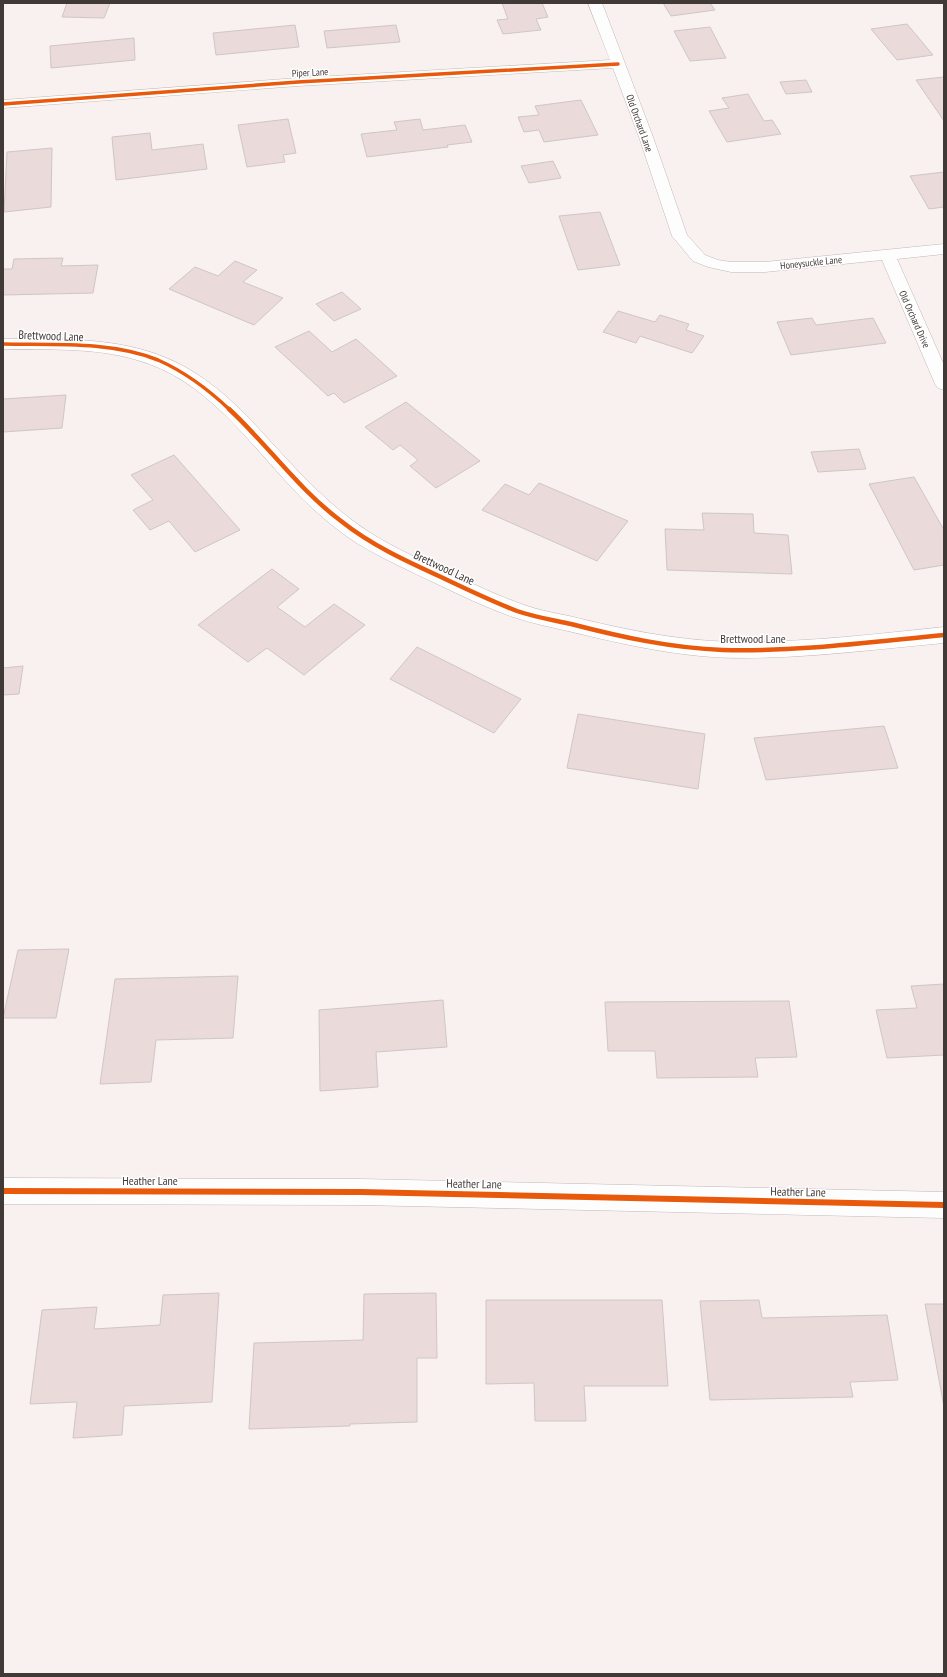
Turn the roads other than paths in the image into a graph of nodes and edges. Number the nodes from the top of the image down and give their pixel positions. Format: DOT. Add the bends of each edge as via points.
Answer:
graph roads {
  1 [pos="596,3"];
  2 [pos="618,64"];
  3 [pos="3,104"];
  4 [pos="685,243"];
  5 [pos="944,249"];
  6 [pos="887,254"];
  7 [pos="3,344"];
  8 [pos="944,384"];
  9 [pos="944,635"];
  10 [pos="3,1191"];
  11 [pos="944,1205"];
  1 -- 2 [label="street, Old Orchard Lane"];
  2 -- 3 [label="street, Piper Lane" via="298,82"];
  2 -- 4 [label="street, Old Orchard Lane" via="680,236"];
  4 -- 6 [label="street, Honeysuckle Lane" via="699,258 732,267 765,267"];
  5 -- 6 [label="street, Honeysuckle Lane"];
  6 -- 8 [label="street, Old Orchard Drive"];
  7 -- 9 [label="street, Brettwood Lane" via="89,347 123,351 156,360 184,373 210,391 233,412 302,487 330,513 363,537 399,558 521,612 608,635 696,648 782,650"];
  10 -- 11 [label="street, Heather Lane" via="361,1192"];
}
